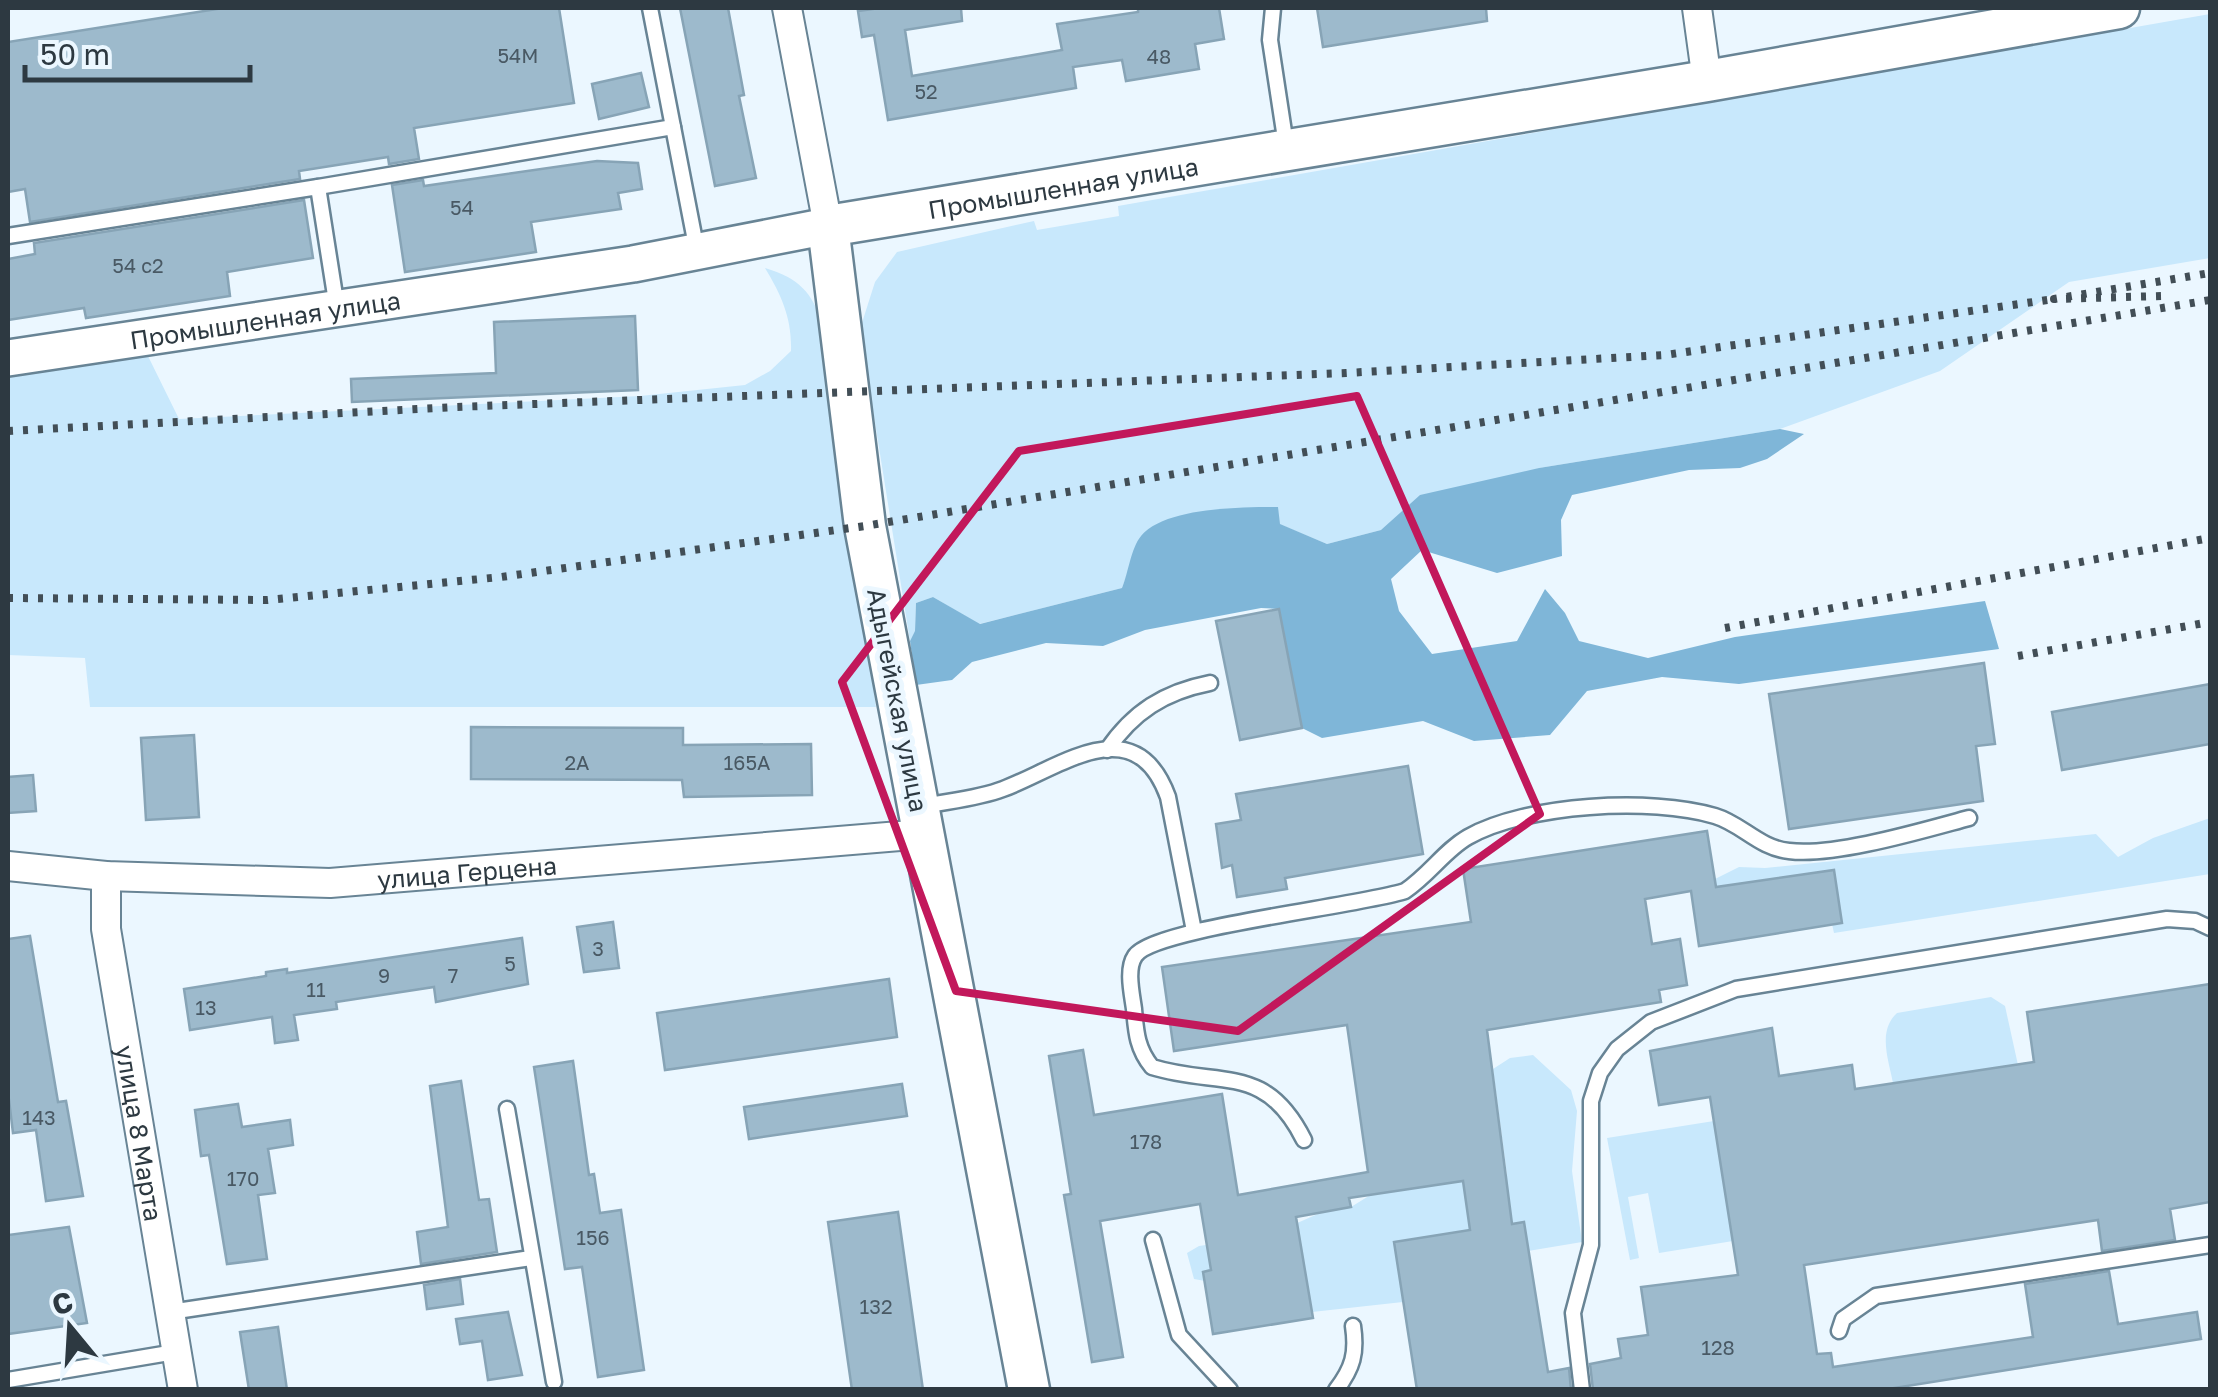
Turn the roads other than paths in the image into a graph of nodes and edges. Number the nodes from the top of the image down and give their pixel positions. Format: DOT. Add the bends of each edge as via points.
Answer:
graph roads {
  1 [pos="650,8"];
  2 [pos="787,8"];
  3 [pos="1273,8"];
  4 [pos="1696,8"];
  5 [pos="2119,8"];
  6 [pos="1707,81"];
  7 [pos="673,127"];
  8 [pos="1286,148"];
  9 [pos="318,186"];
  10 [pos="828,226"];
  11 [pos="8,236"];
  12 [pos="697,252"];
  13 [pos="337,308"];
  14 [pos="8,358"];
  15 [pos="1210,683"];
  16 [pos="1107,750"];
  17 [pos="1969,818"];
  18 [pos="921,821"];
  19 [pos="8,866"];
  20 [pos="106,876"];
  21 [pos="2210,928"];
  22 [pos="1194,931"];
  23 [pos="508,1109"];
  24 [pos="1304,1140"];
  25 [pos="1153,1240"];
  26 [pos="2210,1245"];
  27 [pos="531,1258"];
  28 [pos="170,1312"];
  29 [pos="1353,1326"];
  30 [pos="1839,1330"];
  31 [pos="176,1352"];
  32 [pos="8,1380"];
  33 [pos="554,1382"];
  34 [pos="183,1390"];
  35 [pos="1029,1390"];
  36 [pos="1230,1390"];
  37 [pos="1336,1390"];
  38 [pos="1582,1390"];
  1 -- 7 [label="lane"];
  2 -- 10 [label="street, Адыгейская улица"];
  3 -- 8 [label="lane" via="1270,40"];
  4 -- 6 [label="street"];
  5 -- 6 [label="main road, Промышленная улица"];
  6 -- 8 [label="main road, Промышленная улица"];
  7 -- 9 [label="lane"];
  7 -- 12 [label="lane"];
  8 -- 10 [label="main road, Промышленная улица"];
  9 -- 11 [label="lane"];
  9 -- 13 [label="lane"];
  10 -- 12 [label="street, Промышленная улица"];
  10 -- 18 [label="main road, Адыгейская улица" via="865,526"];
  12 -- 13 [label="street, Промышленная улица"];
  13 -- 14 [label="street, Промышленная улица"];
  15 -- 16 [label="lane" via="1154,701 1124,725"];
  16 -- 18 [label="lane" via="1072,755"];
  16 -- 22 [label="lane" via="1134,756 1162,780"];
  17 -- 22 [label="lane" via="1792,852 1763,845 1719,817 1680,808 1536,816 1464,838 1405,891"];
  18 -- 20 [label="street, улица Герцена" via="330,883"];
  18 -- 35 [label="main road, Адыгейская улица"];
  19 -- 20 [label="street, улица Герцена"];
  20 -- 28 [label="street, улица 8 Марта" via="106,928"];
  21 -- 38 [label="lane" via="2168,919 1813,974 1736,990 1651,1022 1617,1049 1591,1101 1591,1245 1572,1313"];
  22 -- 24 [label="lane" via="1135,955 1141,1053 1152,1067 1171,1073 1253,1083 1293,1118"];
  23 -- 27 [label="lane"];
  25 -- 36 [label="lane" via="1179,1335"];
  26 -- 30 [label="lane" via="1876,1296 1855,1308"];
  27 -- 28 [label="lane"];
  27 -- 33 [label="lane"];
  28 -- 31 [label="street, улица 8 Марта"];
  29 -- 37 [label="lane" via="1357,1350"];
  31 -- 32 [label="lane"];
  31 -- 34 [label="street, улица 8 Марта"];
}
